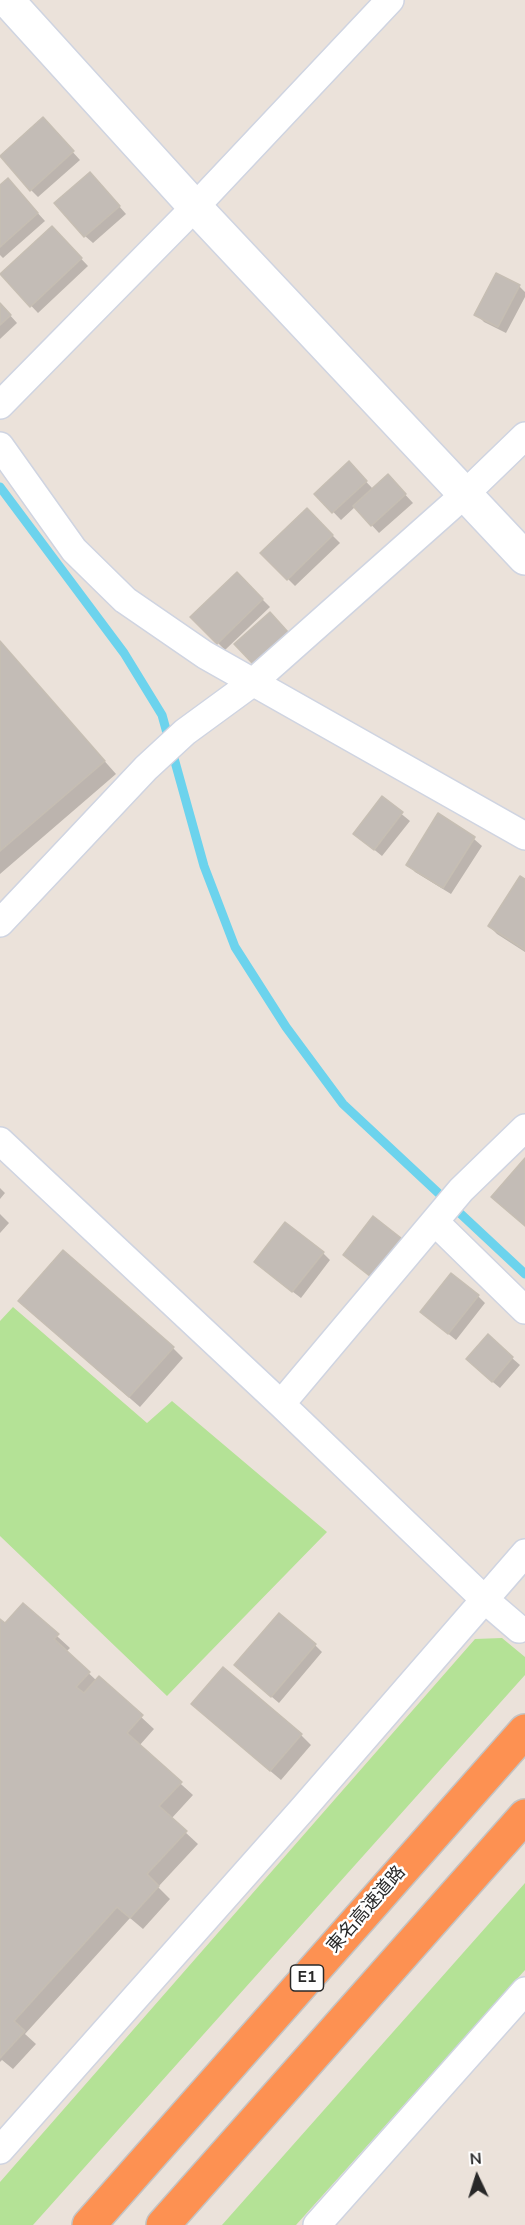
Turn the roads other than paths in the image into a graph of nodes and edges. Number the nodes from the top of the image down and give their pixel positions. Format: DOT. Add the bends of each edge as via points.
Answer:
graph roads {
  1 [pos="7,0"];
  2 [pos="390,0"];
  3 [pos="195,207"];
  4 [pos="0,405"];
  5 [pos="525,436"];
  6 [pos="0,446"];
  7 [pos="465,494"];
  8 [pos="525,558"];
  9 [pos="252,683"];
  10 [pos="525,836"];
  11 [pos="0,923"];
  12 [pos="525,1128"];
  13 [pos="0,1141"];
  14 [pos="435,1221"];
  15 [pos="525,1310"];
  16 [pos="281,1404"];
  17 [pos="525,1553"];
  18 [pos="484,1599"];
  19 [pos="519,1629"];
  20 [pos="525,1731"];
  21 [pos="525,1816"];
  22 [pos="525,1991"];
  23 [pos="0,2150"];
  24 [pos="90,2225"];
  25 [pos="163,2225"];
  26 [pos="317,2225"];
  1 -- 3 [label="street"];
  2 -- 3 [label="street"];
  3 -- 4 [label="street"];
  3 -- 7 [label="street"];
  5 -- 7 [label="street"];
  6 -- 9 [label="street" via="74,550 125,600"];
  7 -- 8 [label="street"];
  7 -- 9 [label="street"];
  9 -- 10 [label="street"];
  9 -- 11 [label="street" via="153,761"];
  12 -- 14 [label="street"];
  13 -- 16 [label="street"];
  14 -- 15 [label="street"];
  14 -- 16 [label="street"];
  16 -- 18 [label="street"];
  17 -- 18 [label="street"];
  18 -- 19 [label="street"];
  18 -- 23 [label="street"];
  20 -- 24 [label="highway, 東名高速道路 / E1"];
  21 -- 25 [label="highway"];
  22 -- 26 [label="street"];
}
